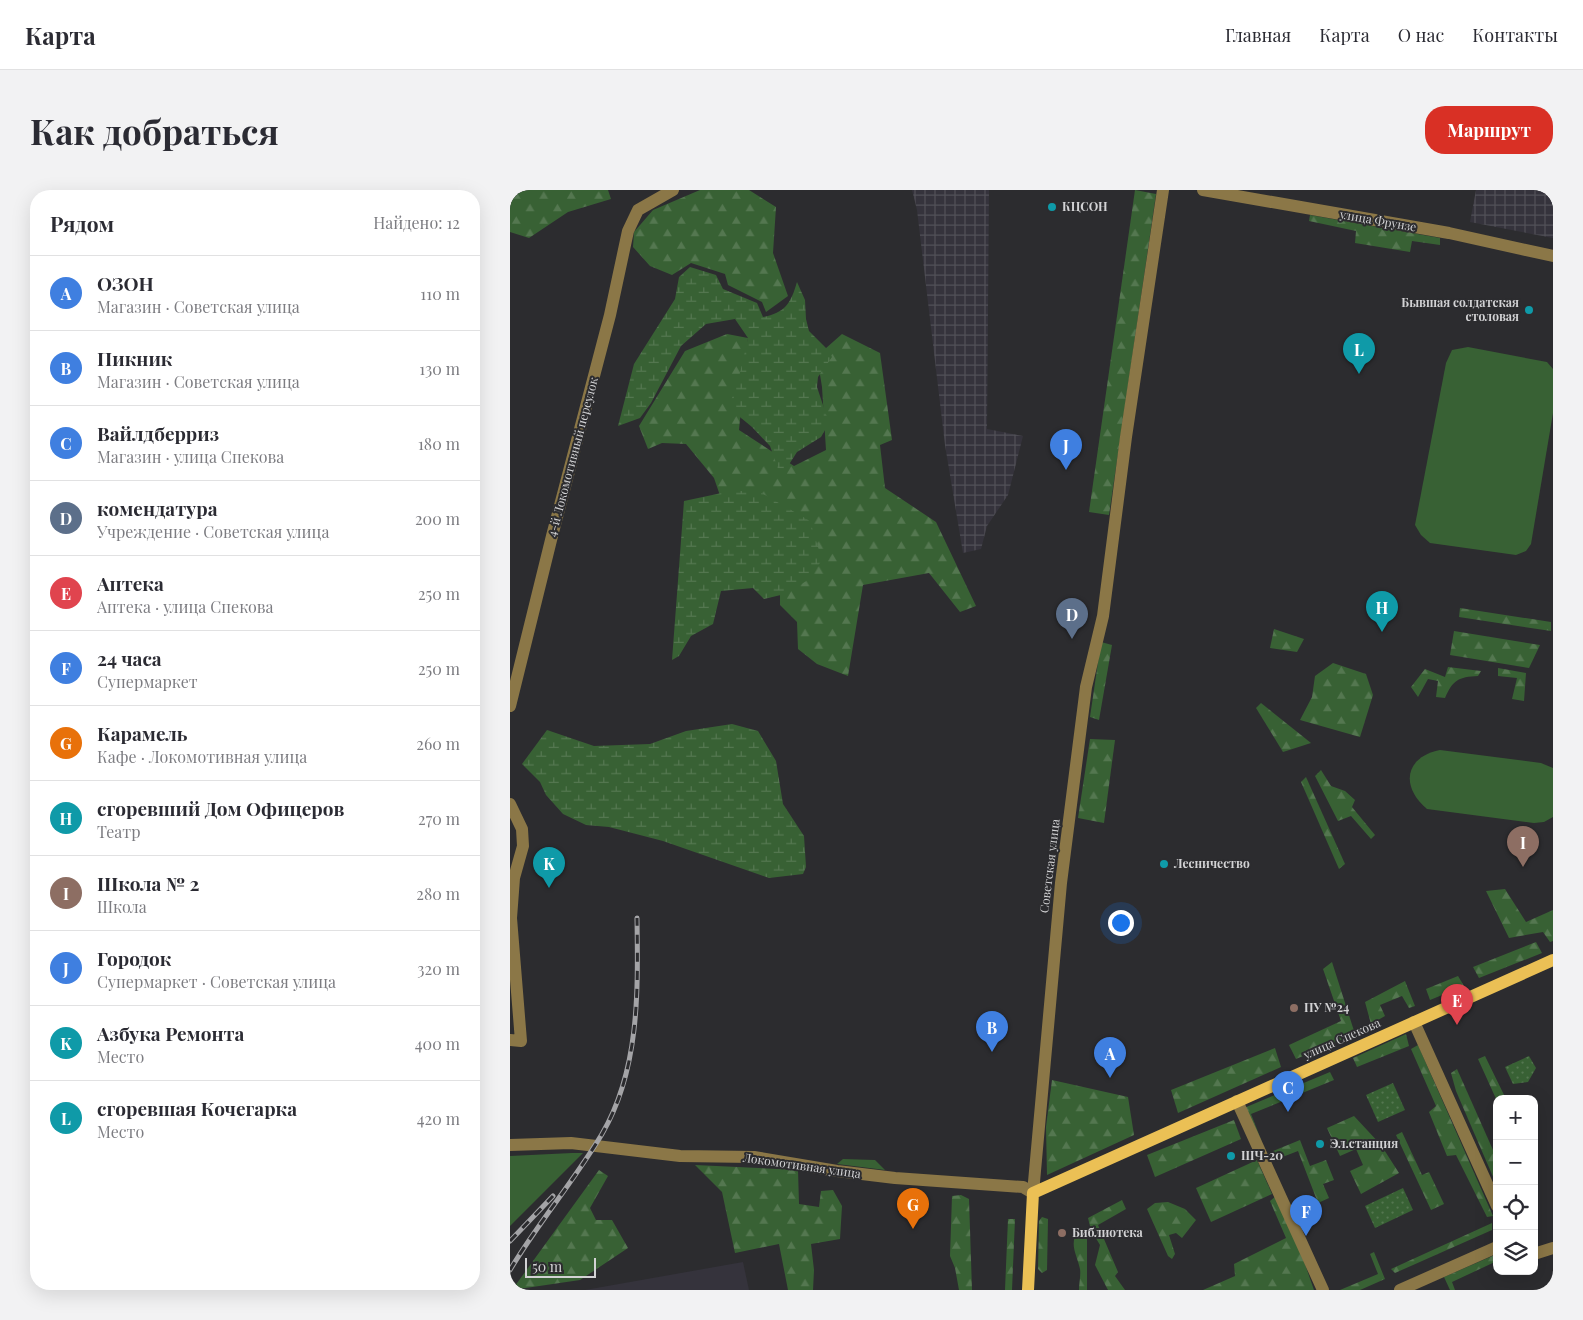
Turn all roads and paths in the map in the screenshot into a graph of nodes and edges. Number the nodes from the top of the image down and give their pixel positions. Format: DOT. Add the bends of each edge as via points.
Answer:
graph roads {
  1 [pos="673,190"];
  2 [pos="1163,190"];
  3 [pos="1203,190"];
  4 [pos="1553,256"];
  5 [pos="510,706"];
  6 [pos="510,804"];
  7 [pos="510,918"];
  8 [pos="1553,960"];
  9 [pos="1414,1022"];
  10 [pos="516,1040"];
  11 [pos="1237,1101"];
  12 [pos="510,1145"];
  13 [pos="1034,1193"];
  14 [pos="1493,1197"];
  15 [pos="1553,1248"];
  16 [pos="1493,1249"];
  17 [pos="1538,1253"];
  18 [pos="1028,1290"];
  19 [pos="1324,1290"];
  20 [pos="1400,1290"];
  1 -- 5 [label="street, 4-й Локомотивный переулок" via="638,210 628,231 610,315"];
  2 -- 13 [label="street, Советская улица" via="1103,616 1086,687 1061,883"];
  3 -- 4 [label="street, улица Фрунзе"];
  6 -- 7 [label="street" via="522,829 523,846 514,878"];
  7 -- 10 [label="street"];
  8 -- 9 [label="main road, улица Спекова"];
  9 -- 11 [label="main road, улица Спекова"];
  9 -- 14 [label="street"];
  11 -- 13 [label="main road, улица Спекова"];
  11 -- 19 [label="street"];
  12 -- 13 [label="street, Локомотивная улица" via="571,1142 680,1156 754,1157 896,1178 1023,1187"];
  13 -- 18 [label="main road, Советская улица"];
  15 -- 17 [label="street"];
  16 -- 20 [label="street"];
}
